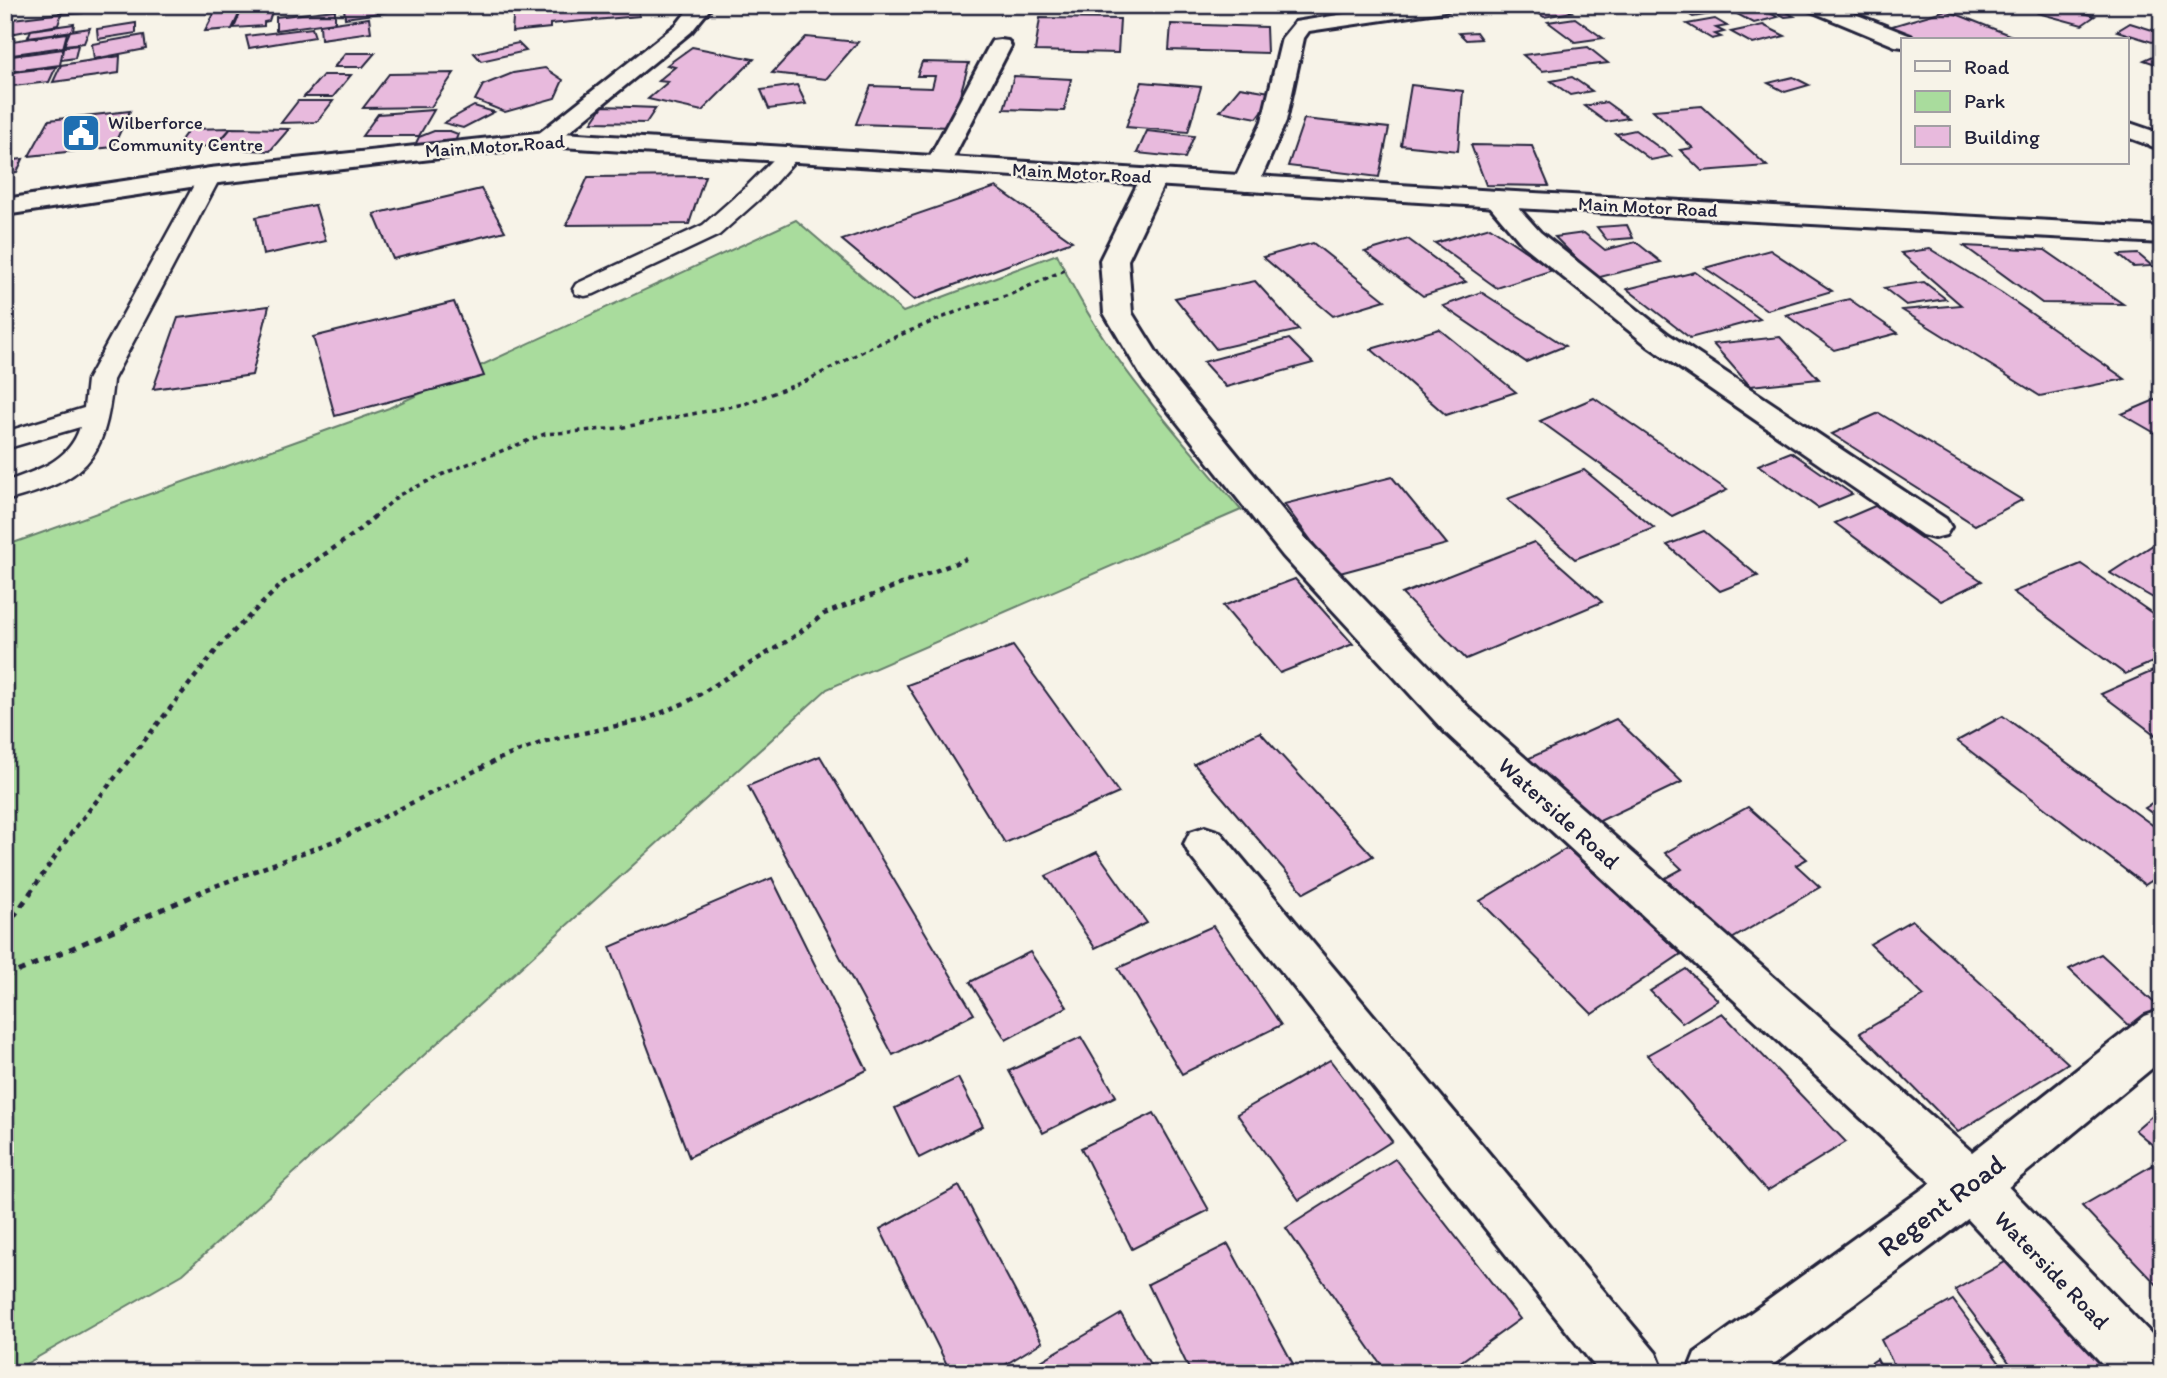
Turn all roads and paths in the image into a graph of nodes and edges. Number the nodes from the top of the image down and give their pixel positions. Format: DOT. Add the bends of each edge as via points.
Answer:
graph roads {
  1 [pos="703,5"];
  2 [pos="1444,5"];
  3 [pos="1813,5"];
  4 [pos="1901,40"];
  5 [pos="1000,46"];
  6 [pos="2128,130"];
  7 [pos="546,139"];
  8 [pos="2162,143"];
  9 [pos="790,154"];
  10 [pos="938,164"];
  11 [pos="210,176"];
  12 [pos="1154,177"];
  13 [pos="1246,183"];
  14 [pos="1497,199"];
  15 [pos="5,207"];
  16 [pos="2162,235"];
  17 [pos="1114,260"];
  18 [pos="584,289"];
  19 [pos="97,413"];
  20 [pos="5,441"];
  21 [pos="5,492"];
  22 [pos="1934,527"];
  23 [pos="967,559"];
  24 [pos="1205,844"];
  25 [pos="5,929"];
  26 [pos="5,977"];
  27 [pos="2162,1031"];
  28 [pos="1971,1185"];
  29 [pos="1636,1373"];
  30 [pos="1715,1373"];
  31 [pos="2150,1373"];
  1 -- 7 [label="street" via="684,28"];
  2 -- 13 [label="street" via="1302,26 1293,38 1274,121"];
  3 -- 4 [label="street"];
  5 -- 10 [label="street"];
  6 -- 8 [label="street"];
  7 -- 9 [label="street, Main Motor Road"];
  7 -- 11 [label="street, Main Motor Road"];
  9 -- 10 [label="street, Main Motor Road"];
  9 -- 18 [label="lane" via="711,230"];
  10 -- 12 [label="street, Main Motor Road"];
  11 -- 15 [label="street, Main Motor Road"];
  11 -- 19 [label="lane" via="100,380"];
  12 -- 13 [label="street, Main Motor Road"];
  12 -- 17 [label="street"];
  13 -- 14 [label="street, Main Motor Road"];
  14 -- 16 [label="street, Main Motor Road"];
  14 -- 22 [label="street" via="1531,238 1658,340"];
  17 -- 25 [label="path" via="1088,260 873,346 806,381 744,404 619,429 545,434 399,495 353,535 284,582 222,643 75,828"];
  17 -- 28 [label="street, Waterside Road" via="1118,313 1154,373 1294,548 1459,722"];
  19 -- 20 [label="lane"];
  19 -- 21 [label="lane" via="87,449 76,462"];
  23 -- 26 [label="path" via="824,614 687,702 644,720 546,741 499,759 342,838 175,902"];
  24 -- 29 [label="street"];
  27 -- 28 [label="street, Regent Road"];
  28 -- 30 [label="street, Regent Road"];
  28 -- 31 [label="street, Waterside Road"];
}
